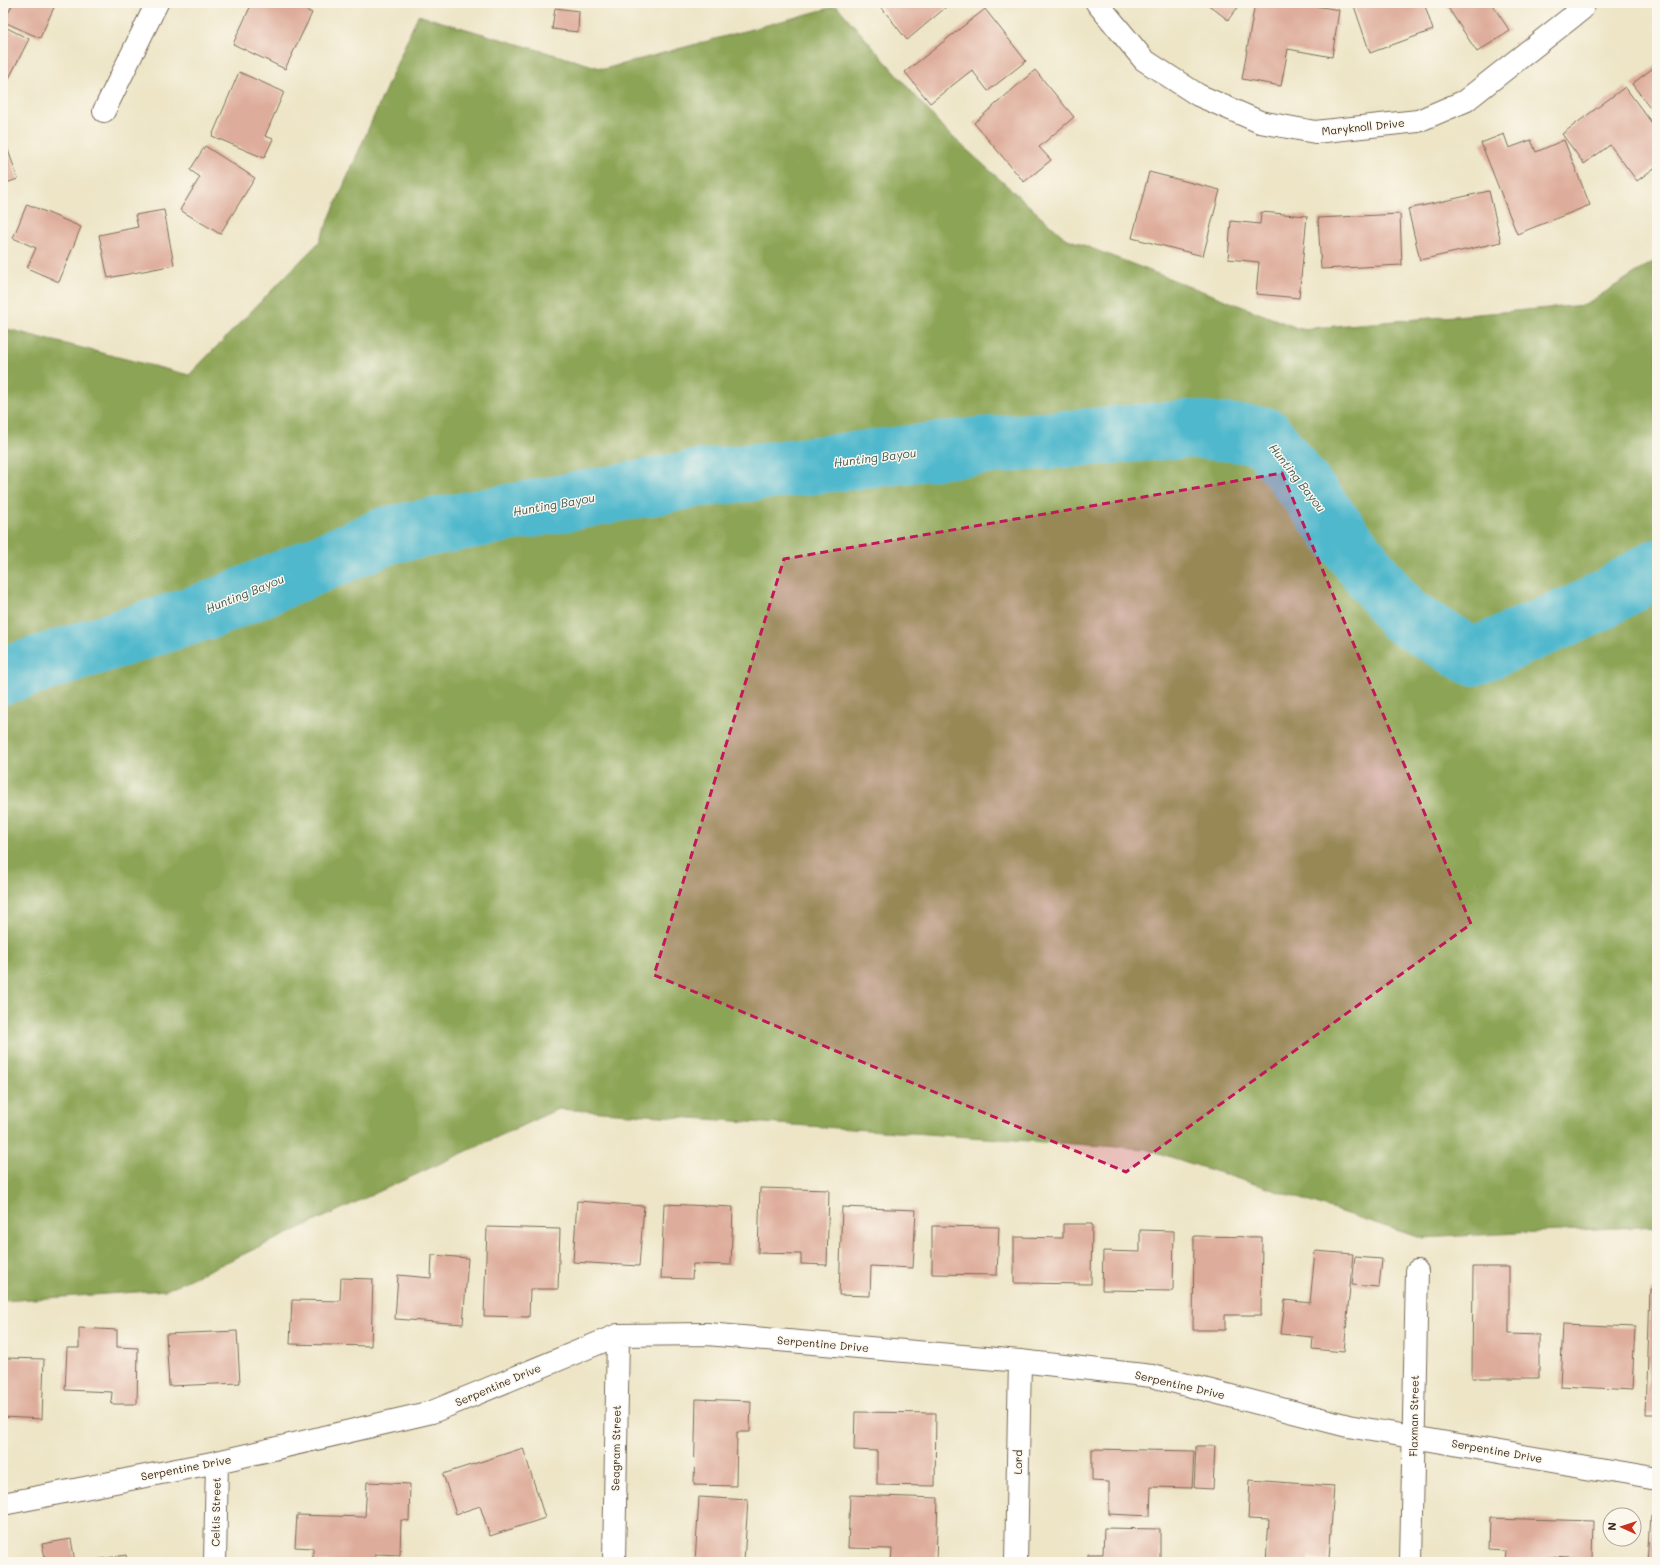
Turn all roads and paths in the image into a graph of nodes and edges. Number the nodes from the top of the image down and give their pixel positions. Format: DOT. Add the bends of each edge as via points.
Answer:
graph roads {
  1 [pos="157,3"];
  2 [pos="1097,3"];
  3 [pos="1585,3"];
  4 [pos="104,111"];
  5 [pos="1417,1271"];
  6 [pos="618,1334"];
  7 [pos="1020,1361"];
  8 [pos="1414,1437"];
  9 [pos="217,1462"];
  10 [pos="1657,1479"];
  11 [pos="3,1504"];
  12 [pos="215,1562"];
  13 [pos="614,1562"];
  14 [pos="1016,1562"];
  15 [pos="1411,1562"];
  1 -- 4 [label="street"];
  2 -- 3 [label="street, Maryknoll Drive" via="1144,60 1198,95 1260,122 1315,132 1418,121 1465,101 1582,9"];
  5 -- 8 [label="street, Flaxman Street"];
  6 -- 7 [label="street, Serpentine Drive" via="707,1334"];
  6 -- 9 [label="street, Serpentine Drive" via="432,1412"];
  6 -- 13 [label="street, Seagram Street"];
  7 -- 8 [label="street, Serpentine Drive" via="1152,1376 1348,1426"];
  7 -- 14 [label="street, Lord"];
  8 -- 10 [label="street, Serpentine Drive"];
  8 -- 15 [label="street, Flaxman Street"];
  9 -- 11 [label="street, Serpentine Drive"];
  9 -- 12 [label="street, Celtis Street"];
}
